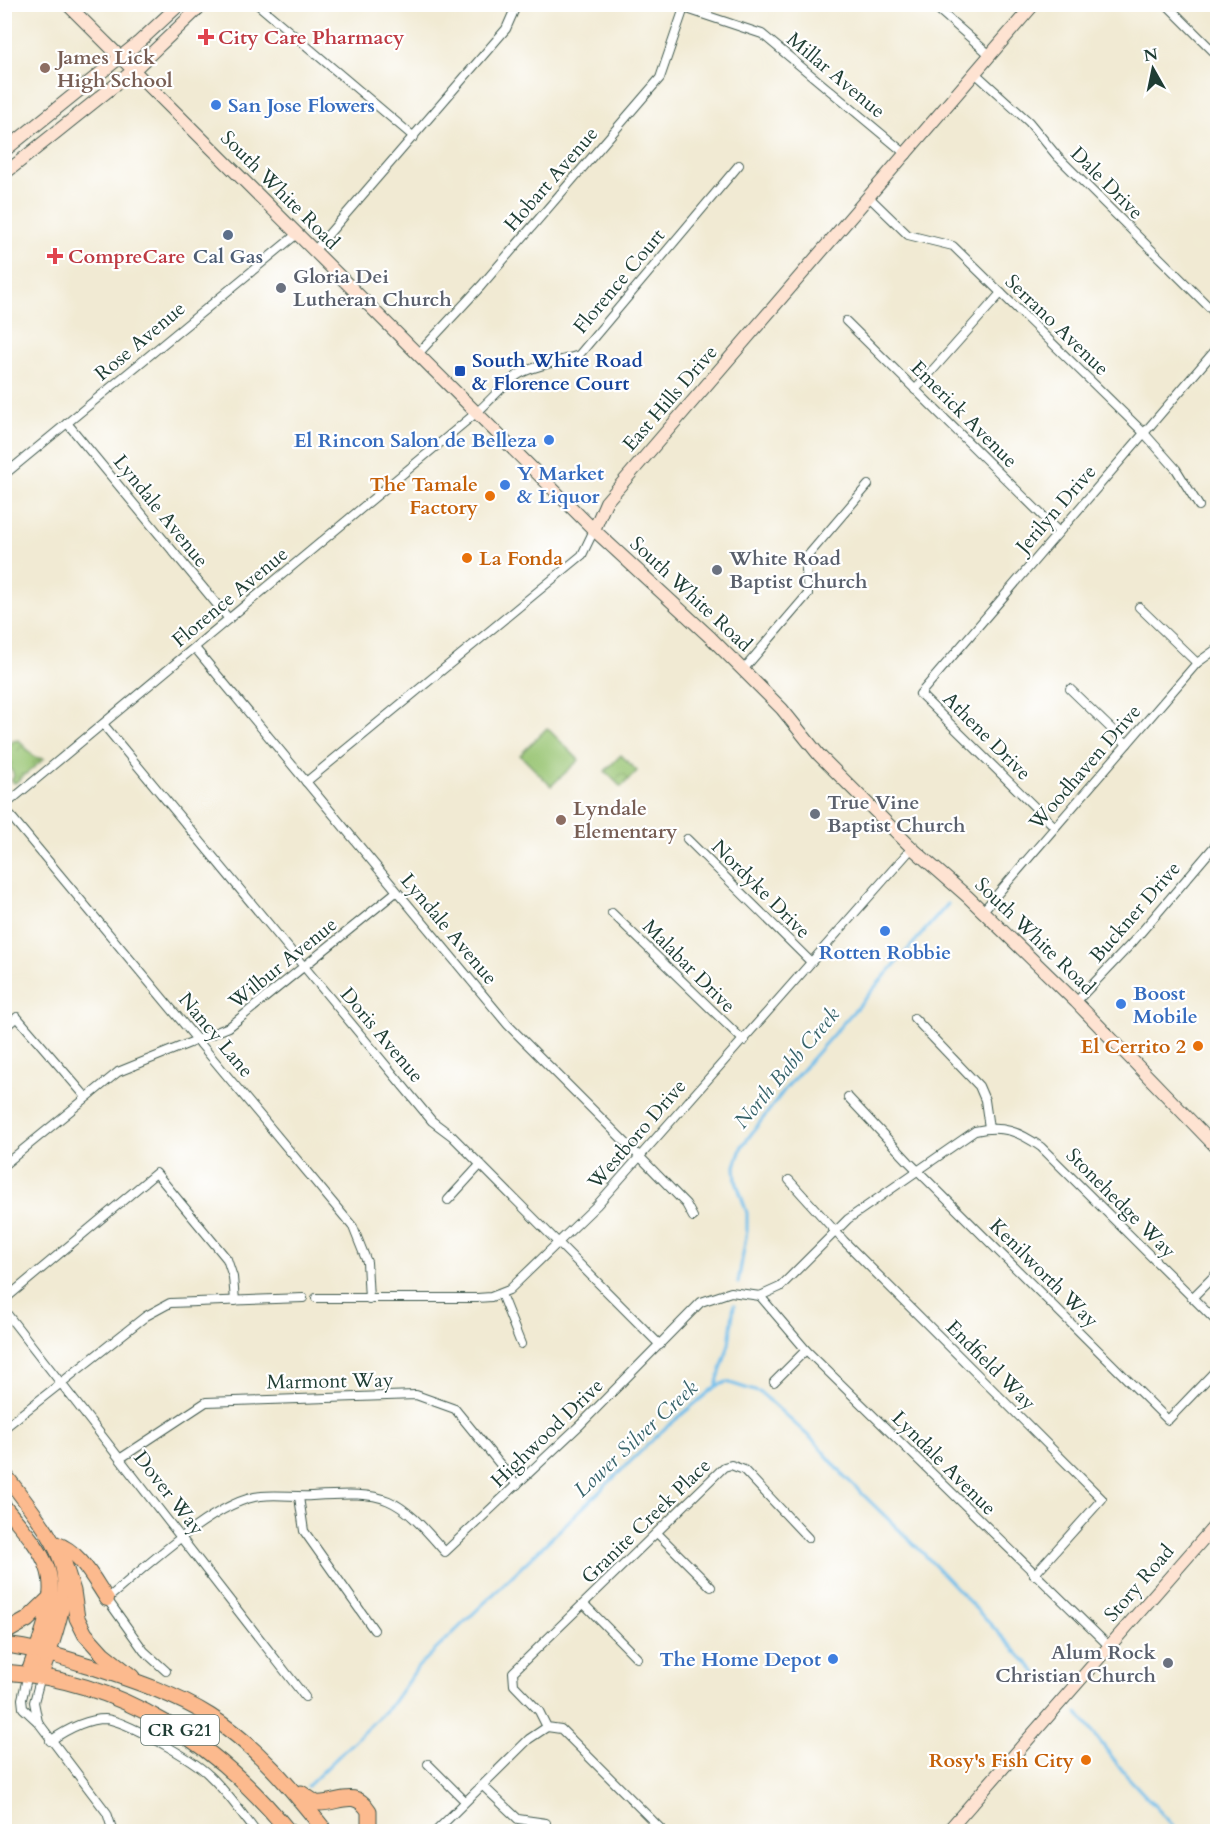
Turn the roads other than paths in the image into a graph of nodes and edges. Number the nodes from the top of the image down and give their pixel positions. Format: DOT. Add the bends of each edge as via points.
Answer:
graph roads {
  1 [pos="67,4"];
  2 [pos="180,4"];
  3 [pos="203,4"];
  4 [pos="257,4"];
  5 [pos="517,4"];
  6 [pos="672,4"];
  7 [pos="932,4"];
  8 [pos="1034,4"];
  9 [pos="1166,4"];
  10 [pos="684,8"];
  11 [pos="990,55"];
  12 [pos="1218,56"];
  13 [pos="121,57"];
  14 [pos="134,70"];
  15 [pos="975,73"];
  16 [pos="414,137"];
  17 [pos="4,151"];
  18 [pos="907,155"];
  19 [pos="740,165"];
  20 [pos="4,174"];
  21 [pos="870,198"];
  22 [pos="297,234"];
  23 [pos="314,251"];
  24 [pos="1001,293"];
  25 [pos="1218,316"];
  26 [pos="846,321"];
  27 [pos="1218,347"];
  28 [pos="417,355"];
  29 [pos="915,390"];
  30 [pos="476,413"];
  31 [pos="67,423"];
  32 [pos="1144,433"];
  33 [pos="4,475"];
  34 [pos="868,485"];
  35 [pos="1199,506"];
  36 [pos="594,530"];
  37 [pos="1058,531"];
  38 [pos="1139,607"];
  39 [pos="229,619"];
  40 [pos="195,648"];
  41 [pos="1218,648"];
  42 [pos="1197,663"];
  43 [pos="743,670"];
  44 [pos="1070,689"];
  45 [pos="920,694"];
  46 [pos="103,724"];
  47 [pos="1126,744"];
  48 [pos="306,782"];
  49 [pos="4,807"];
  50 [pos="1055,827"];
  51 [pos="687,839"];
  52 [pos="1218,842"];
  53 [pos="912,848"];
  54 [pos="396,892"];
  55 [pos="982,912"];
  56 [pos="612,913"];
  57 [pos="811,962"];
  58 [pos="305,968"];
  59 [pos="1076,1002"];
  60 [pos="914,1018"];
  61 [pos="4,1028"];
  62 [pos="199,1040"];
  63 [pos="744,1041"];
  64 [pos="86,1097"];
  65 [pos="848,1097"];
  66 [pos="989,1128"];
  67 [pos="1218,1149"];
  68 [pos="639,1156"];
  69 [pos="481,1164"];
  70 [pos="4,1165"];
  71 [pos="917,1170"];
  72 [pos="789,1180"];
  73 [pos="448,1200"];
  74 [pos="693,1217"];
  75 [pos="835,1231"];
  76 [pos="559,1244"];
  77 [pos="1218,1272"];
  78 [pos="501,1294"];
  79 [pos="760,1296"];
  80 [pos="1193,1297"];
  81 [pos="303,1298"];
  82 [pos="316,1298"];
  83 [pos="4,1299"];
  84 [pos="369,1299"];
  85 [pos="235,1301"];
  86 [pos="4,1310"];
  87 [pos="1218,1323"];
  88 [pos="521,1344"];
  89 [pos="660,1345"];
  90 [pos="806,1350"];
  91 [pos="1218,1368"];
  92 [pos="774,1382"];
  93 [pos="61,1383"];
  94 [pos="4,1428"];
  95 [pos="121,1458"];
  96 [pos="4,1473"];
  97 [pos="518,1485"];
  98 [pos="299,1497"];
  99 [pos="4,1506"];
  100 [pos="1218,1522"];
  101 [pos="657,1533"];
  102 [pos="183,1538"];
  103 [pos="808,1538"];
  104 [pos="55,1543"];
  105 [pos="64,1563"];
  106 [pos="1034,1575"];
  107 [pos="711,1587"];
  108 [pos="50,1598"];
  109 [pos="107,1599"];
  110 [pos="584,1604"];
  111 [pos="374,1630"];
  112 [pos="4,1633"];
  113 [pos="4,1645"];
  114 [pos="1110,1647"];
  115 [pos="43,1652"];
  116 [pos="638,1658"];
  117 [pos="166,1671"];
  118 [pos="4,1672"];
  119 [pos="35,1675"];
  120 [pos="136,1681"];
  121 [pos="305,1697"];
  122 [pos="38,1722"];
  123 [pos="547,1727"];
  124 [pos="50,1741"];
  125 [pos="428,1764"];
  126 [pos="285,1780"];
  127 [pos="483,1786"];
  128 [pos="344,1798"];
  129 [pos="465,1802"];
  130 [pos="546,1822"];
  131 [pos="113,1832"];
  132 [pos="256,1832"];
  133 [pos="289,1832"];
  134 [pos="326,1832"];
  135 [pos="333,1832"];
  136 [pos="369,1832"];
  137 [pos="435,1832"];
  138 [pos="664,1832"];
  139 [pos="947,1832"];
  1 -- 13 [label="main road, South White Road"];
  2 -- 13 [label="main road"];
  3 -- 14 [label="main road"];
  4 -- 16 [label="street"];
  5 -- 16 [label="street" via="506,29"];
  6 -- 10 [label="street, Millar Avenue"];
  7 -- 11 [label="street"];
  8 -- 11 [label="main road, East Hills Drive"];
  9 -- 12 [label="street"];
  10 -- 18 [label="street, Millar Avenue" via="762,34"];
  10 -- 28 [label="street, Hobart Avenue" via="660,78"];
  11 -- 15 [label="main road, East Hills Drive"];
  13 -- 14 [label="main road, South White Road"];
  13 -- 17 [label="main road"];
  14 -- 20 [label="main road"];
  14 -- 22 [label="main road, South White Road"];
  15 -- 18 [label="main road, East Hills Drive"];
  15 -- 25 [label="street, Dale Drive" via="1029,122 1057,156"];
  16 -- 23 [label="street"];
  18 -- 21 [label="main road, East Hills Drive"];
  19 -- 30 [label="street, Florence Court" via="579,355 526,370"];
  21 -- 24 [label="street, Serrano Avenue" via="908,234 953,246"];
  21 -- 36 [label="main road, East Hills Drive" via="606,502"];
  22 -- 23 [label="main road, South White Road"];
  22 -- 31 [label="street, Rose Avenue"];
  23 -- 28 [label="main road, South White Road"];
  24 -- 29 [label="street"];
  24 -- 32 [label="street, Serrano Avenue"];
  26 -- 29 [label="street, Emerick Avenue"];
  27 -- 32 [label="street, Jerilyn Drive"];
  28 -- 30 [label="main road, South White Road"];
  29 -- 37 [label="street, Emerick Avenue"];
  30 -- 36 [label="main road, South White Road"];
  30 -- 39 [label="street, Florence Avenue"];
  31 -- 33 [label="street, Rose Avenue"];
  31 -- 39 [label="street, Lyndale Avenue"];
  32 -- 35 [label="street, Serrano Avenue" via="1176,469"];
  32 -- 37 [label="street, Jerilyn Drive"];
  34 -- 43 [label="street" via="805,559 808,594"];
  36 -- 43 [label="main road, South White Road" via="654,582"];
  36 -- 48 [label="street, East Hills Drive" via="582,555"];
  37 -- 45 [label="street, Jerilyn Drive"];
  38 -- 42 [label="street"];
  39 -- 40 [label="street, Florence Avenue"];
  40 -- 46 [label="street, Florence Avenue"];
  40 -- 48 [label="street, Lyndale Avenue"];
  41 -- 42 [label="street, Woodhaven Drive"];
  42 -- 47 [label="street, Woodhaven Drive"];
  43 -- 53 [label="main road, South White Road" via="782,709 819,755"];
  44 -- 47 [label="street"];
  45 -- 50 [label="street, Athene Drive"];
  46 -- 49 [label="street, Florence Avenue"];
  46 -- 58 [label="street, Doris Avenue"];
  47 -- 50 [label="street, Woodhaven Drive"];
  48 -- 54 [label="street, Lyndale Avenue"];
  49 -- 62 [label="street, Nancy Lane"];
  50 -- 55 [label="street, Woodhaven Drive"];
  51 -- 57 [label="street, Nordyke Drive"];
  52 -- 59 [label="street, Buckner Drive"];
  53 -- 55 [label="main road, South White Road"];
  53 -- 57 [label="street, Westboro Drive"];
  54 -- 58 [label="street, Wilbur Avenue"];
  54 -- 68 [label="street, Lyndale Avenue" via="508,1025"];
  55 -- 59 [label="main road, South White Road"];
  56 -- 63 [label="street, Malabar Drive"];
  57 -- 63 [label="street, Westboro Drive"];
  58 -- 62 [label="street, Wilbur Avenue" via="229,1027"];
  58 -- 69 [label="street, Doris Avenue" via="432,1120"];
  59 -- 67 [label="main road, South White Road"];
  60 -- 66 [label="street" via="979,1086"];
  61 -- 64 [label="street" via="17,1017"];
  62 -- 64 [label="street, Wilbur Avenue" via="118,1072"];
  62 -- 84 [label="street, Nancy Lane" via="353,1227 367,1262"];
  63 -- 68 [label="street, Westboro Drive"];
  64 -- 70 [label="street, Wilbur Avenue"];
  65 -- 71 [label="street, Kenilworth Way"];
  66 -- 71 [label="street" via="968,1136"];
  66 -- 80 [label="street, Stonehedge Way" via="1015,1131 1041,1147"];
  68 -- 74 [label="street, Lyndale Avenue" via="686,1204"];
  68 -- 76 [label="street, Westboro Drive"];
  69 -- 73 [label="street"];
  69 -- 76 [label="street, Doris Avenue"];
  71 -- 75 [label="street"];
  71 -- 91 [label="street, Kenilworth Way" via="1168,1420"];
  72 -- 75 [label="street, Endfield Way"];
  75 -- 79 [label="street" via="780,1287"];
  75 -- 106 [label="street, Endfield Way" via="1102,1499"];
  76 -- 78 [label="street, Westboro Drive"];
  76 -- 89 [label="street, Doris Avenue"];
  77 -- 80 [label="street"];
  78 -- 84 [label="street, Westboro Drive" via="477,1298"];
  78 -- 88 [label="street"];
  79 -- 89 [label="street, Highwood Drive" via="731,1292 701,1302"];
  79 -- 90 [label="street, Lyndale Avenue"];
  80 -- 87 [label="street, Stonehedge Way"];
  81 -- 85 [label="street"];
  82 -- 84 [label="street, Westboro Drive"];
  83 -- 85 [label="street" via="156,1173 227,1259"];
  85 -- 93 [label="street" via="170,1303 146,1316"];
  86 -- 93 [label="street, Dover Way"];
  89 -- 97 [label="street, Highwood Drive"];
  90 -- 92 [label="street"];
  90 -- 106 [label="street, Lyndale Avenue"];
  93 -- 94 [label="street"];
  93 -- 95 [label="street, Dover Way"];
  95 -- 97 [label="street, Marmont Way" via="206,1402 416,1395 455,1409"];
  95 -- 102 [label="street, Dover Way"];
  96 -- 104 [label="main road"];
  97 -- 98 [label="street, Highwood Drive" via="445,1552 393,1500 359,1492"];
  98 -- 102 [label="street, Highwood Drive" via="260,1496 229,1506"];
  98 -- 111 [label="street" via="304,1531"];
  99 -- 108 [label="main road" via="47,1566"];
  100 -- 114 [label="main road, Story Road"];
  101 -- 103 [label="street, Granite Creek Place" via="718,1472 731,1465 744,1470"];
  101 -- 107 [label="street"];
  101 -- 110 [label="street, Granite Creek Place"];
  102 -- 109 [label="street, Highwood Drive"];
  102 -- 121 [label="street, Dover Way"];
  104 -- 105 [label="main road"];
  104 -- 109 [label="main road" via="76,1556"];
  105 -- 115 [label="main road" via="65,1600"];
  105 -- 120 [label="highway" via="77,1618 85,1634"];
  106 -- 114 [label="street, Lyndale Avenue"];
  108 -- 112 [label="highway" via="27,1620"];
  108 -- 115 [label="main road"];
  109 -- 117 [label="street" via="144,1651"];
  110 -- 116 [label="street"];
  110 -- 123 [label="street, Granite Creek Place" via="515,1670 512,1678"];
  113 -- 115 [label="highway, CR G21"];
  114 -- 139 [label="main road, Story Road" via="1054,1706"];
  115 -- 119 [label="main road"];
  115 -- 120 [label="highway, CR G21"];
  118 -- 119 [label="highway, CR G21"];
  119 -- 122 [label="street"];
  119 -- 122 [label="street" via="22,1699 23,1708"];
  119 -- 133 [label="highway, CR G21" via="112,1695 166,1721 228,1768 265,1802"];
  120 -- 126 [label="highway, CR G21" via="209,1716 240,1738"];
  122 -- 124 [label="street"];
  123 -- 127 [label="street" via="529,1739"];
  123 -- 138 [label="street" via="561,1729"];
  124 -- 131 [label="street" via="111,1819"];
  124 -- 132 [label="street" via="65,1730 93,1721 105,1719 126,1725 208,1773"];
  125 -- 129 [label="street"];
  126 -- 128 [label="highway" via="316,1803"];
  126 -- 134 [label="highway, CR G21"];
  127 -- 129 [label="street"];
  127 -- 130 [label="street" via="518,1819"];
  128 -- 135 [label="highway" via="330,1811"];
  128 -- 136 [label="highway" via="357,1799 366,1806 371,1816"];
  129 -- 137 [label="street"];
}
